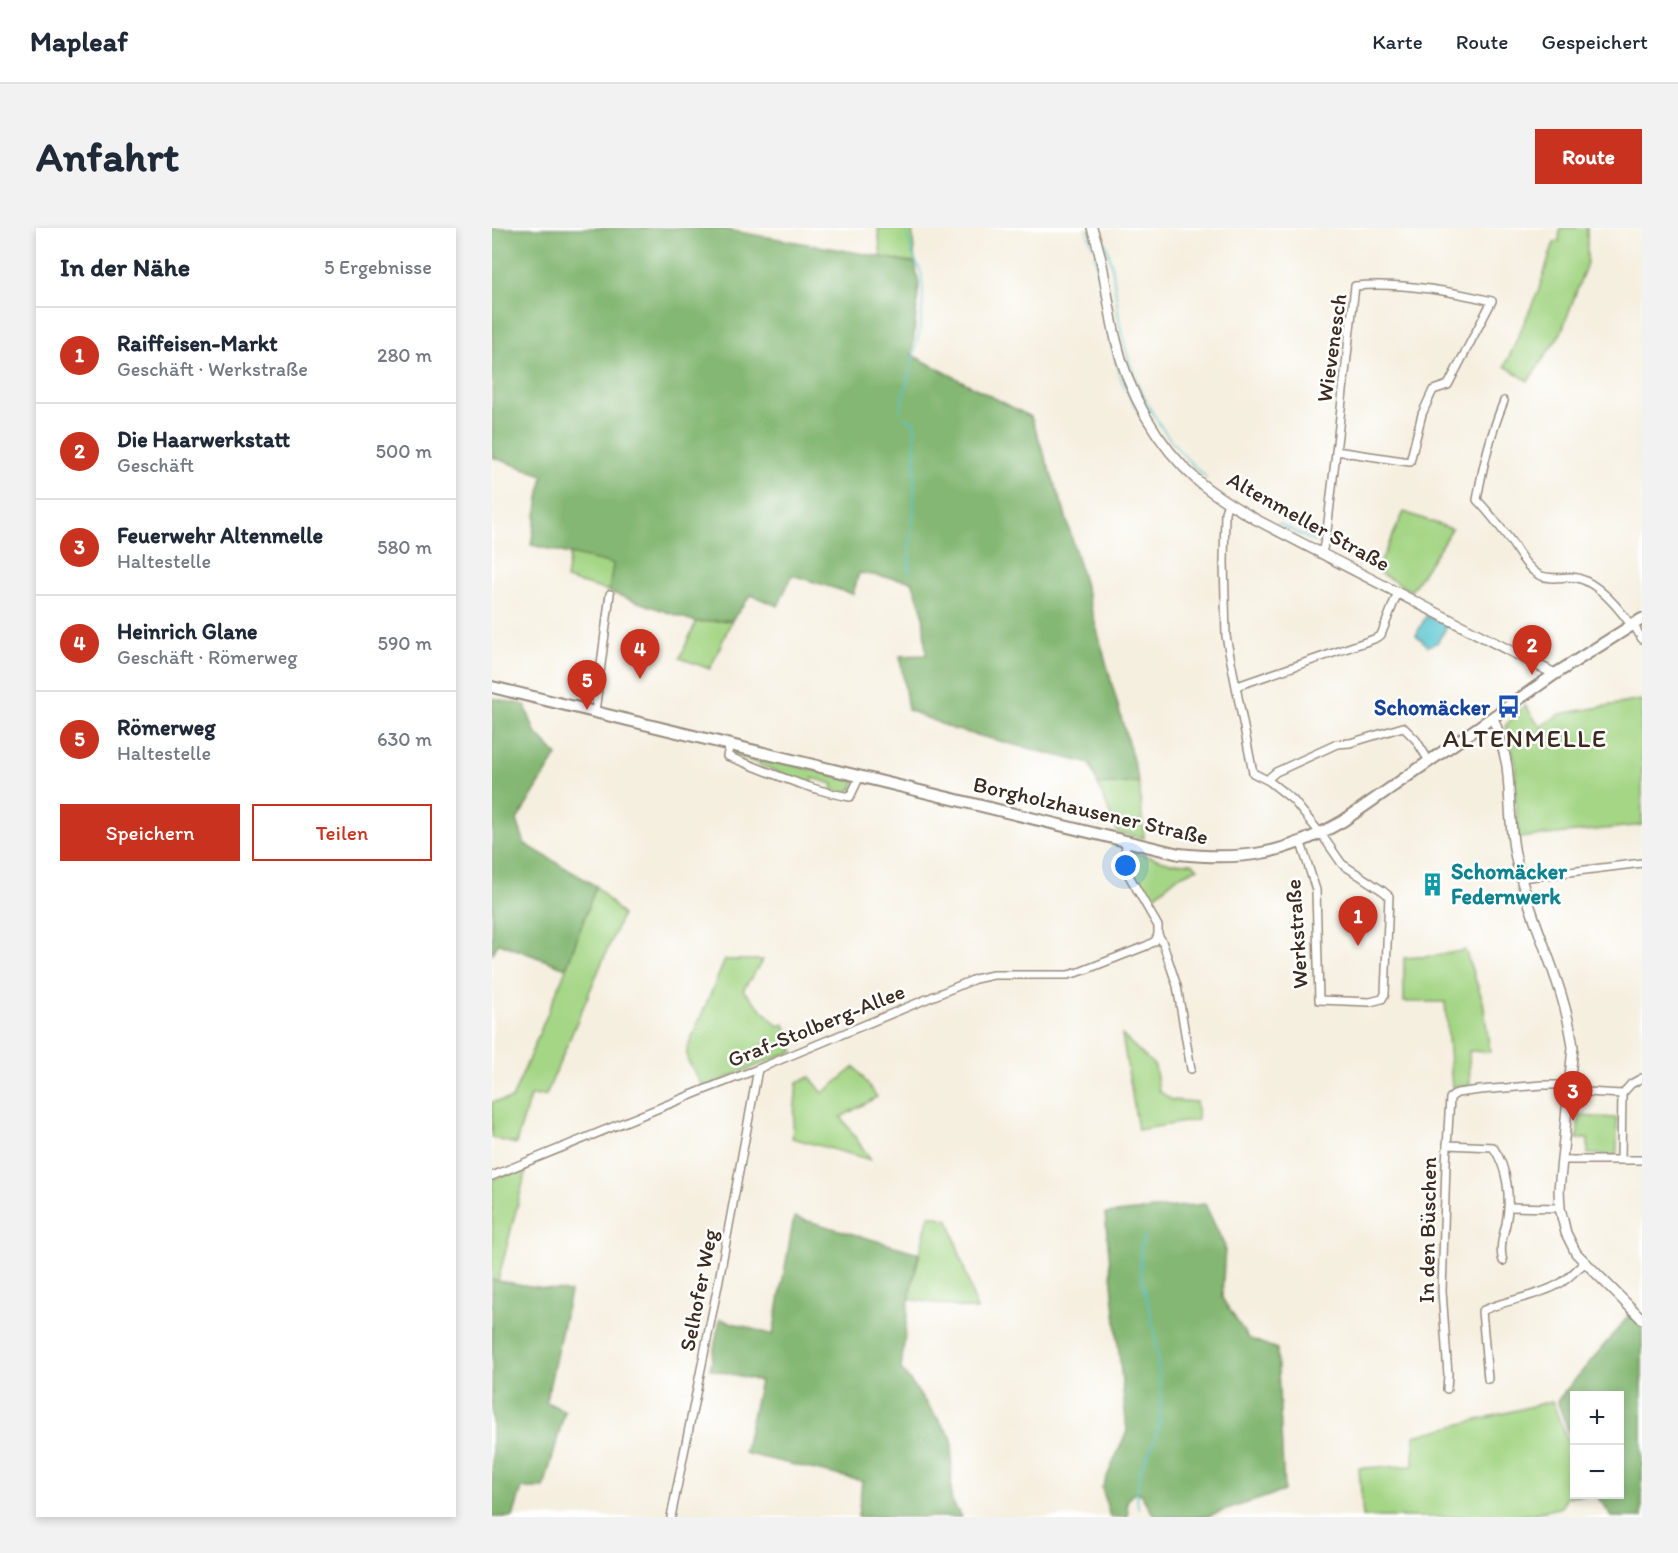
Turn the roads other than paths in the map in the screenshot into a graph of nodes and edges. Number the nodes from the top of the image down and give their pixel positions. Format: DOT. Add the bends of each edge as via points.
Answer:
graph roads {
  1 [pos="1092,228"];
  2 [pos="1504,401"];
  3 [pos="1336,451"];
  4 [pos="1228,503"];
  5 [pos="1322,553"];
  6 [pos="1398,592"];
  7 [pos="610,594"];
  8 [pos="1635,623"];
  9 [pos="1642,639"];
  10 [pos="1555,674"];
  11 [pos="1237,686"];
  12 [pos="492,687"];
  13 [pos="595,712"];
  14 [pos="1493,718"];
  15 [pos="729,745"];
  16 [pos="1429,761"];
  17 [pos="860,776"];
  18 [pos="1269,781"];
  19 [pos="1321,834"];
  20 [pos="1127,841"];
  21 [pos="1301,843"];
  22 [pos="1642,863"];
  23 [pos="1521,878"];
  24 [pos="1158,935"];
  25 [pos="758,1069"];
  26 [pos="1191,1069"];
  27 [pos="1642,1078"];
  28 [pos="1569,1088"];
  29 [pos="1622,1094"];
  30 [pos="1447,1145"];
  31 [pos="1621,1159"];
  32 [pos="1562,1160"];
  33 [pos="1642,1160"];
  34 [pos="492,1176"];
  35 [pos="1509,1207"];
  36 [pos="1560,1208"];
  37 [pos="1503,1261"];
  38 [pos="1585,1263"];
  39 [pos="1642,1319"];
  40 [pos="1488,1378"];
  41 [pos="1447,1389"];
  42 [pos="671,1517"];
  1 -- 4 [label="street, Altenmeller Straße" via="1099,246 1115,339 1129,384 1155,432 1177,460"];
  2 -- 8 [label="street" via="1485,456 1477,500 1539,575 1585,580"];
  3 -- 3 [label="street, Wievenesch" via="1410,462 1422,414 1433,390 1448,385 1492,302 1430,289 1355,286"];
  3 -- 5 [label="street, Wievenesch"];
  4 -- 5 [label="street, Altenmeller Straße"];
  4 -- 11 [label="street" via="1224,562 1226,624"];
  5 -- 6 [label="street, Altenmeller Straße"];
  6 -- 10 [label="street, Altenmeller Straße"];
  6 -- 11 [label="street" via="1381,635"];
  7 -- 13 [label="street"];
  8 -- 9 [label="street"];
  8 -- 10 [label="main road, Borgholzhausener Straße"];
  10 -- 14 [label="main road, Borgholzhausener Straße"];
  11 -- 18 [label="street" via="1253,772"];
  12 -- 13 [label="main road, Borgholzhausener Straße"];
  13 -- 15 [label="main road, Borgholzhausener Straße"];
  14 -- 16 [label="main road, Borgholzhausener Straße"];
  14 -- 23 [label="street" via="1506,765"];
  15 -- 17 [label="main road, Borgholzhausener Straße"];
  15 -- 17 [label="street" via="728,756 806,787 838,795 850,797"];
  16 -- 18 [label="street" via="1416,740 1402,728 1337,744 1276,772"];
  16 -- 19 [label="main road, Borgholzhausener Straße"];
  17 -- 20 [label="main road, Borgholzhausener Straße"];
  18 -- 19 [label="street" via="1293,800"];
  19 -- 21 [label="main road, Borgholzhausener Straße"];
  19 -- 21 [label="street, Werkstraße" via="1342,864 1389,896 1382,999 1319,1000 1316,890"];
  20 -- 21 [label="main road, Borgholzhausener Straße" via="1179,854 1218,858 1250,856"];
  20 -- 24 [label="street" via="1123,862 1155,920"];
  22 -- 23 [label="street"];
  23 -- 28 [label="street" via="1569,1021 1573,1047"];
  24 -- 25 [label="street, Graf-Stolberg-Allee" via="1146,946 1068,975 993,975 975,979"];
  24 -- 26 [label="street" via="1177,986"];
  25 -- 34 [label="street, Graf-Stolberg-Allee"];
  25 -- 42 [label="street, Selhofer Weg"];
  27 -- 29 [label="street"];
  28 -- 29 [label="street"];
  28 -- 30 [label="street" via="1523,1086 1457,1093 1450,1098"];
  28 -- 32 [label="street"];
  29 -- 31 [label="street"];
  30 -- 35 [label="street, In den Büschen" via="1493,1147 1505,1173"];
  30 -- 41 [label="street, In den Büschen" via="1442,1291"];
  31 -- 32 [label="street"];
  31 -- 33 [label="street"];
  32 -- 36 [label="street"];
  35 -- 36 [label="street"];
  35 -- 37 [label="street, In den Büschen" via="1501,1244"];
  36 -- 38 [label="street" via="1566,1233"];
  38 -- 39 [label="street"];
  38 -- 40 [label="street" via="1560,1284 1482,1311"];
}
